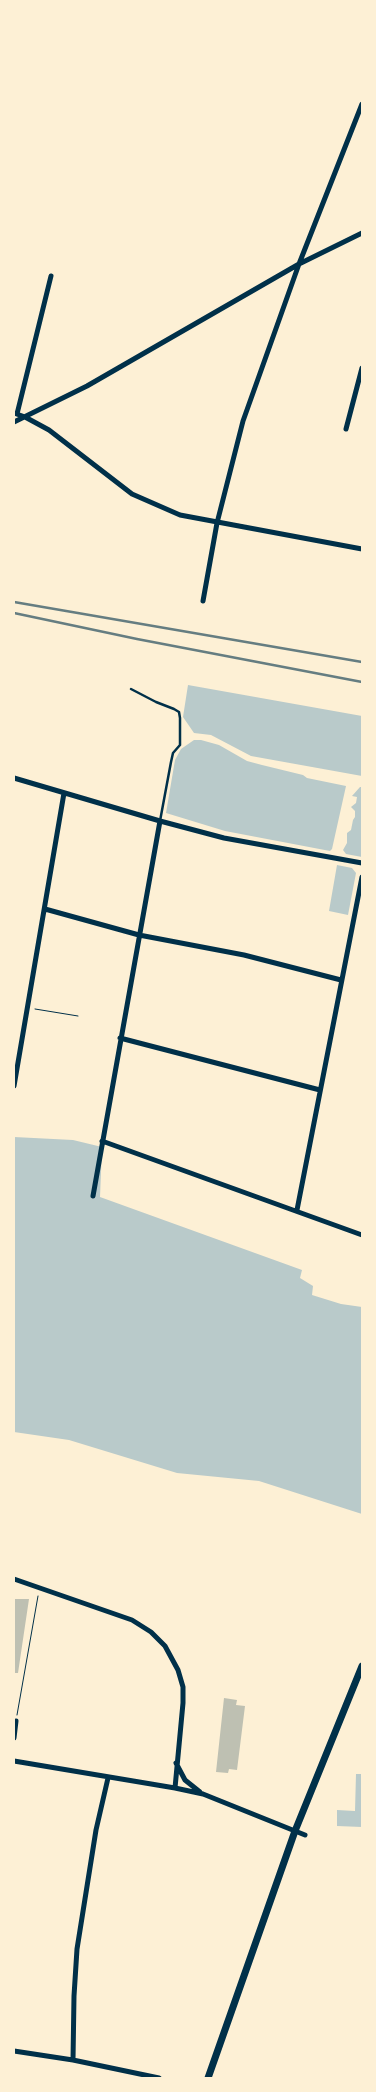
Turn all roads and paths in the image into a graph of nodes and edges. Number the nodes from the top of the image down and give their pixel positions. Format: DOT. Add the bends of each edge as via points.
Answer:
graph roads {
  1 [pos="362,104"];
  2 [pos="356,120"];
  3 [pos="362,121"];
  4 [pos="362,233"];
  5 [pos="299,264"];
  6 [pos="51,276"];
  7 [pos="362,368"];
  8 [pos="15,414"];
  9 [pos="24,417"];
  10 [pos="14,422"];
  11 [pos="346,428"];
  12 [pos="217,523"];
  13 [pos="362,549"];
  14 [pos="203,601"];
  15 [pos="131,689"];
  16 [pos="14,778"];
  17 [pos="64,793"];
  18 [pos="160,821"];
  19 [pos="362,863"];
  20 [pos="362,877"];
  21 [pos="44,909"];
  22 [pos="139,935"];
  23 [pos="341,980"];
  24 [pos="27,1008"];
  25 [pos="78,1016"];
  26 [pos="120,1038"];
  27 [pos="14,1086"];
  28 [pos="320,1090"];
  29 [pos="102,1141"];
  30 [pos="93,1196"];
  31 [pos="297,1210"];
  32 [pos="362,1235"];
  33 [pos="14,1579"];
  34 [pos="39,1587"];
  35 [pos="362,1666"];
  36 [pos="16,1721"];
  37 [pos="14,1738"];
  38 [pos="14,1761"];
  39 [pos="176,1761"];
  40 [pos="108,1778"];
  41 [pos="175,1788"];
  42 [pos="203,1794"];
  43 [pos="295,1831"];
  44 [pos="305,1836"];
  45 [pos="14,2051"];
  46 [pos="73,2060"];
  47 [pos="159,2078"];
  48 [pos="208,2078"];
  1 -- 2 [label="street"];
  2 -- 3 [label="lane"];
  2 -- 5 [label="street"];
  4 -- 5 [label="street"];
  5 -- 9 [label="street" via="87,386"];
  5 -- 12 [label="street" via="243,420"];
  6 -- 8 [label="street"];
  7 -- 11 [label="street"];
  8 -- 9 [label="street"];
  9 -- 10 [label="street"];
  9 -- 12 [label="street" via="50,430 132,494 180,515"];
  12 -- 13 [label="street"];
  12 -- 14 [label="street"];
  15 -- 18 [label="lane" via="179,712 180,745 173,753"];
  16 -- 17 [label="street"];
  17 -- 18 [label="street"];
  17 -- 21 [label="street"];
  18 -- 19 [label="street" via="224,838"];
  18 -- 22 [label="street"];
  20 -- 23 [label="street"];
  21 -- 22 [label="street"];
  21 -- 24 [label="street"];
  22 -- 23 [label="street"];
  22 -- 26 [label="street"];
  23 -- 28 [label="street"];
  24 -- 25 [label="path"];
  24 -- 27 [label="street"];
  26 -- 28 [label="street"];
  26 -- 29 [label="street"];
  28 -- 31 [label="street"];
  29 -- 30 [label="street"];
  29 -- 31 [label="street"];
  31 -- 32 [label="street"];
  33 -- 34 [label="street"];
  34 -- 36 [label="path"];
  34 -- 39 [label="street" via="132,1620 165,1646 183,1687"];
  35 -- 43 [label="main road"];
  36 -- 37 [label="street"];
  38 -- 40 [label="street"];
  39 -- 41 [label="street"];
  39 -- 42 [label="street" via="185,1780"];
  40 -- 41 [label="street"];
  40 -- 46 [label="street" via="96,1830 77,1949"];
  41 -- 42 [label="street"];
  42 -- 43 [label="street"];
  43 -- 44 [label="street"];
  43 -- 48 [label="main road"];
  45 -- 46 [label="street"];
  46 -- 47 [label="street"];
}
